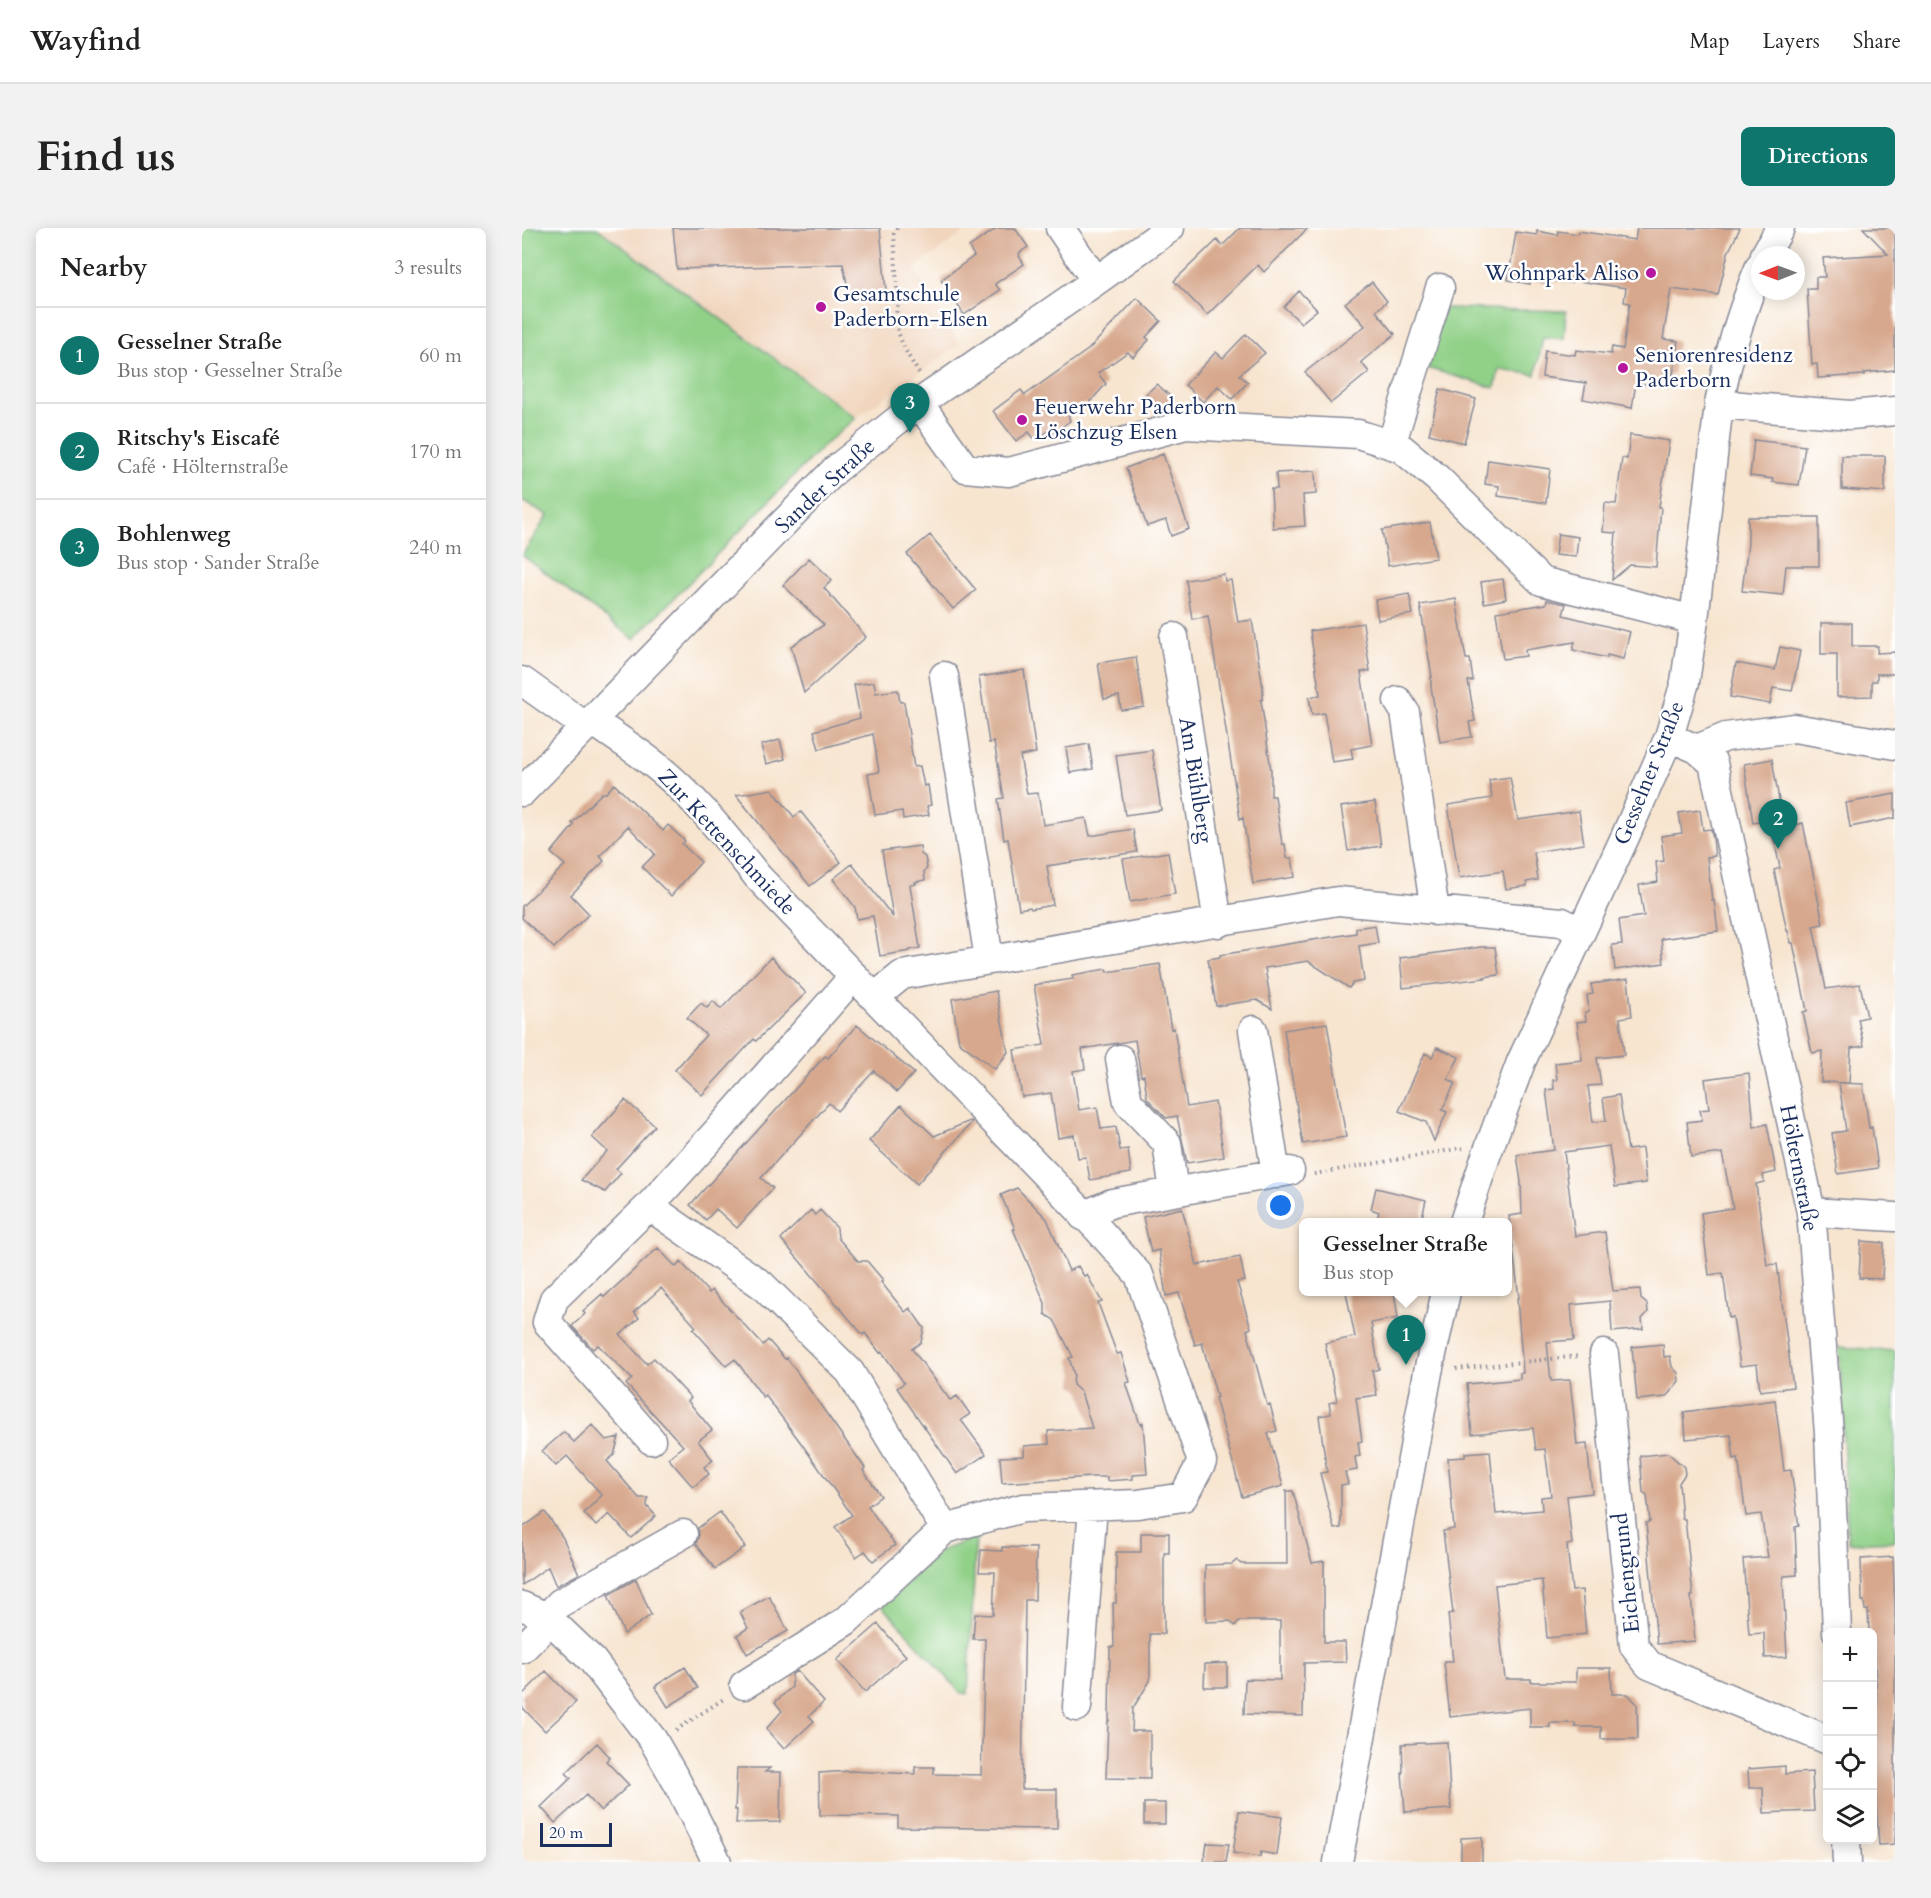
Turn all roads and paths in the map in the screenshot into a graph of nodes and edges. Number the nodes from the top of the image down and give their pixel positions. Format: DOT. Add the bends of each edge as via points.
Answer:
graph roads {
  1 [pos="897,228"];
  2 [pos="1060,228"];
  3 [pos="1170,228"];
  4 [pos="1780,228"];
  5 [pos="1770,246"];
  6 [pos="1096,281"];
  7 [pos="1440,288"];
  8 [pos="1751,290"];
  9 [pos="895,314"];
  10 [pos="854,322"];
  11 [pos="920,389"];
  12 [pos="1719,404"];
  13 [pos="1895,411"];
  14 [pos="1391,445"];
  15 [pos="1694,620"];
  16 [pos="1174,637"];
  17 [pos="944,676"];
  18 [pos="522,681"];
  19 [pos="1398,701"];
  20 [pos="588,723"];
  21 [pos="1669,737"];
  22 [pos="1895,745"];
  23 [pos="1697,749"];
  24 [pos="522,792"];
  25 [pos="1435,911"];
  26 [pos="1218,923"];
  27 [pos="1581,932"];
  28 [pos="989,960"];
  29 [pos="854,976"];
  30 [pos="875,997"];
  31 [pos="1253,1030"];
  32 [pos="1120,1059"];
  33 [pos="1486,1156"];
  34 [pos="1283,1172"];
  35 [pos="1174,1192"];
  36 [pos="649,1206"];
  37 [pos="1811,1212"];
  38 [pos="1083,1216"];
  39 [pos="1895,1217"];
  40 [pos="1465,1218"];
  41 [pos="1445,1296"];
  42 [pos="1604,1354"];
  43 [pos="1428,1372"];
  44 [pos="651,1440"];
  45 [pos="1093,1507"];
  46 [pos="945,1529"];
  47 [pos="683,1534"];
  48 [pos="534,1611"];
  49 [pos="1837,1628"];
  50 [pos="522,1650"];
  51 [pos="744,1685"];
  52 [pos="1077,1707"];
  53 [pos="1823,1738"];
  54 [pos="653,1740"];
  55 [pos="1846,1844"];
  56 [pos="717,1862"];
  57 [pos="1338,1862"];
  58 [pos="1846,1862"];
  1 -- 9 [label="path"];
  2 -- 6 [label="street"];
  3 -- 6 [label="street, Sander Straße"];
  4 -- 5 [label="street"];
  6 -- 11 [label="street, Sander Straße"];
  7 -- 14 [label="street"];
  8 -- 12 [label="street, Gesselner Straße" via="1736,329"];
  9 -- 10 [label="path"];
  9 -- 11 [label="path"];
  11 -- 14 [label="street" via="965,468 1009,472 1186,425 1358,434"];
  11 -- 20 [label="street, Sander Straße" via="835,470"];
  12 -- 13 [label="street" via="1851,415"];
  12 -- 15 [label="street, Gesselner Straße"];
  14 -- 15 [label="street" via="1401,448 1437,478 1541,581"];
  15 -- 21 [label="street, Gesselner Straße" via="1685,682"];
  16 -- 26 [label="street, Am Bühlberg"];
  17 -- 28 [label="street"];
  18 -- 20 [label="street, Zur Kettenschmiede"];
  19 -- 25 [label="street" via="1405,712"];
  20 -- 24 [label="street, Sander Straße"];
  20 -- 29 [label="street, Zur Kettenschmiede" via="652,763 683,790 758,877"];
  21 -- 23 [label="street, Hölternstraße"];
  21 -- 27 [label="street, Gesselner Straße"];
  22 -- 23 [label="street" via="1794,728 1726,737"];
  23 -- 37 [label="street, Hölternstraße" via="1713,763"];
  25 -- 26 [label="street" via="1338,902"];
  25 -- 27 [label="street" via="1562,922"];
  26 -- 28 [label="street"];
  27 -- 33 [label="street, Gesselner Straße" via="1521,1062"];
  28 -- 30 [label="street" via="902,975"];
  29 -- 30 [label="street, Zur Kettenschmiede"];
  29 -- 36 [label="street"];
  30 -- 38 [label="street, Zur Kettenschmiede"];
  31 -- 34 [label="street"];
  32 -- 35 [label="street" via="1128,1102 1167,1143"];
  33 -- 34 [label="path" via="1463,1148 1313,1174"];
  33 -- 40 [label="street, Gesselner Straße"];
  34 -- 35 [label="street"];
  35 -- 38 [label="street" via="1112,1203"];
  36 -- 44 [label="street" via="554,1299 547,1322"];
  36 -- 46 [label="street" via="762,1285 849,1372"];
  37 -- 39 [label="street"];
  37 -- 49 [label="street, Hölternstraße" via="1829,1433"];
  38 -- 45 [label="street, Zur Kettenschmiede" via="1139,1275 1202,1462 1183,1497"];
  41 -- 43 [label="street"];
  42 -- 43 [label="path"];
  42 -- 53 [label="street, Eichengrund" via="1634,1646 1649,1665"];
  43 -- 57 [label="street"];
  45 -- 46 [label="street, Zur Kettenschmiede" via="1023,1508"];
  45 -- 52 [label="street"];
  46 -- 51 [label="street, Zur Kettenschmiede" via="846,1621"];
  47 -- 48 [label="street" via="560,1602"];
  48 -- 50 [label="street" via="538,1633"];
  48 -- 54 [label="street" via="592,1660"];
  51 -- 54 [label="path" via="675,1731"];
  54 -- 56 [label="street"];
  55 -- 58 [label="street"];
}
